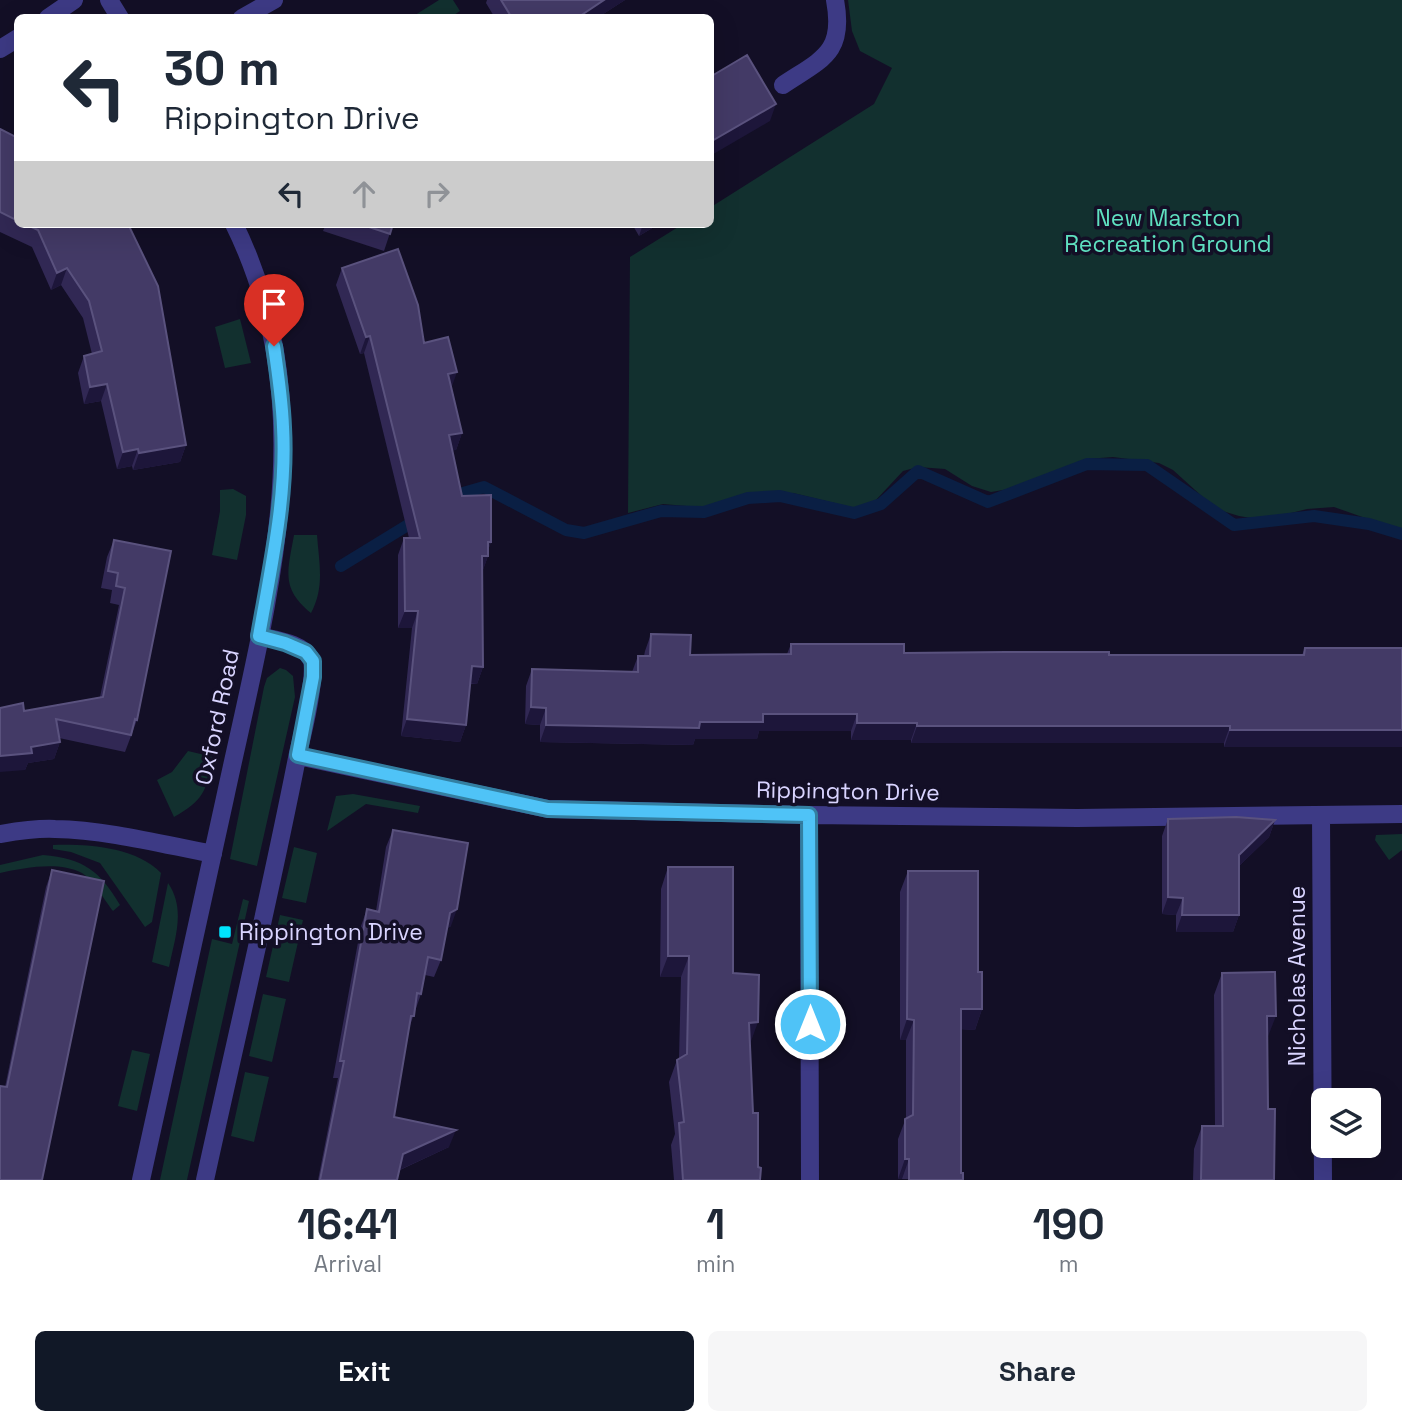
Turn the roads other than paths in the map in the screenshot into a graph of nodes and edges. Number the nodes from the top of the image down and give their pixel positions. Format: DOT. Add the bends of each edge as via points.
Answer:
graph roads {
  1 [pos="74,0"];
  2 [pos="274,0"];
  3 [pos="835,0"];
  4 [pos="54,14"];
  5 [pos="249,14"];
  6 [pos="783,85"];
  7 [pos="235,228"];
  8 [pos="259,636"];
  9 [pos="298,755"];
  10 [pos="1321,814"];
  11 [pos="1402,814"];
  12 [pos="809,815"];
  13 [pos="0,834"];
  14 [pos="213,854"];
  15 [pos="141,1180"];
  16 [pos="205,1180"];
  17 [pos="810,1180"];
  18 [pos="1323,1180"];
  1 -- 4 [label="street"];
  2 -- 5 [label="street"];
  3 -- 6 [label="street" via="835,44 826,56"];
  7 -- 8 [label="street" via="263,299 284,429 279,520"];
  8 -- 9 [label="street, Oxford Road" via="306,652 313,661"];
  8 -- 14 [label="street, Oxford Road"];
  9 -- 12 [label="street, Rippington Drive" via="548,809"];
  9 -- 16 [label="street, Oxford Road"];
  10 -- 11 [label="street, Rippington Drive"];
  10 -- 12 [label="street, Rippington Drive" via="1077,818"];
  10 -- 18 [label="street, Nicholas Avenue"];
  12 -- 17 [label="street"];
  13 -- 14 [label="street" via="55,829 89,832"];
  14 -- 15 [label="street, Oxford Road"];
}
